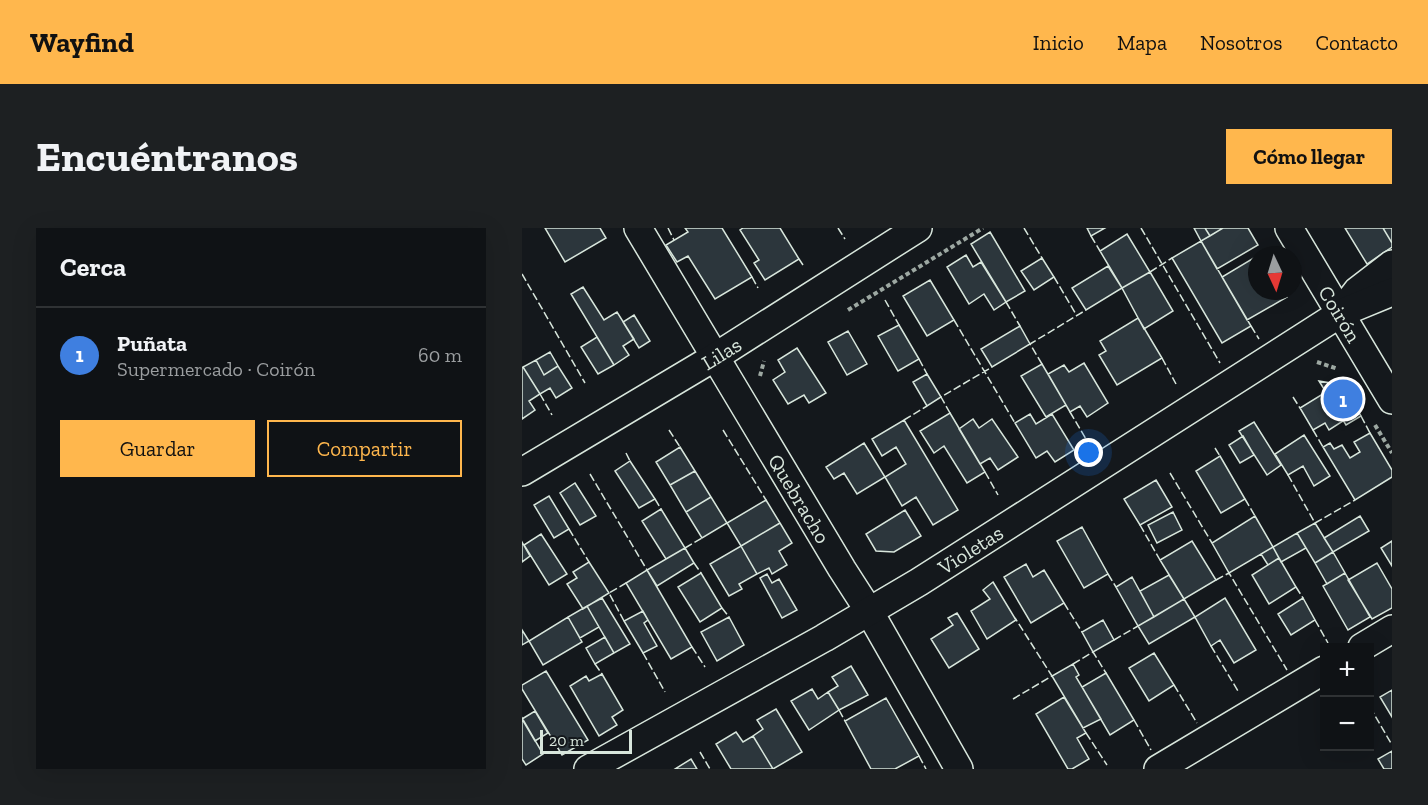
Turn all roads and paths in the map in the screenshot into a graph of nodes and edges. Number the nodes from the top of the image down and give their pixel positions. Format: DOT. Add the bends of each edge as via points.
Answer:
graph roads {
  1 [pos="638,228"];
  2 [pos="918,228"];
  3 [pos="983,228"];
  4 [pos="1289,228"];
  5 [pos="1392,264"];
  6 [pos="1392,292"];
  7 [pos="845,312"];
  8 [pos="1341,313"];
  9 [pos="715,357"];
  10 [pos="770,357"];
  11 [pos="1309,365"];
  12 [pos="1343,371"];
  13 [pos="759,379"];
  14 [pos="1392,400"];
  15 [pos="522,472"];
  16 [pos="869,612"];
  17 [pos="1392,629"];
  18 [pos="1370,643"];
  19 [pos="1320,672"];
  20 [pos="588,769"];
  21 [pos="959,769"];
  22 [pos="1158,769"];
  1 -- 9 [label="street, Quebracho"];
  2 -- 9 [label="street, Lilas"];
  3 -- 7 [label="path"];
  4 -- 8 [label="street, Coirón"];
  5 -- 8 [label="street, Violetas" via="1357,291"];
  6 -- 8 [label="street, Violetas"];
  8 -- 14 [label="street, Coirón"];
  8 -- 16 [label="street, Violetas"];
  9 -- 15 [label="street, Lilas"];
  9 -- 16 [label="street, Quebracho"];
  10 -- 13 [label="path" via="764,361"];
  11 -- 12 [label="path" via="1315,361"];
  16 -- 20 [label="street, Violetas"];
  16 -- 21 [label="street, Quebracho"];
  17 -- 18 [label="street"];
  19 -- 22 [label="street"];
}
